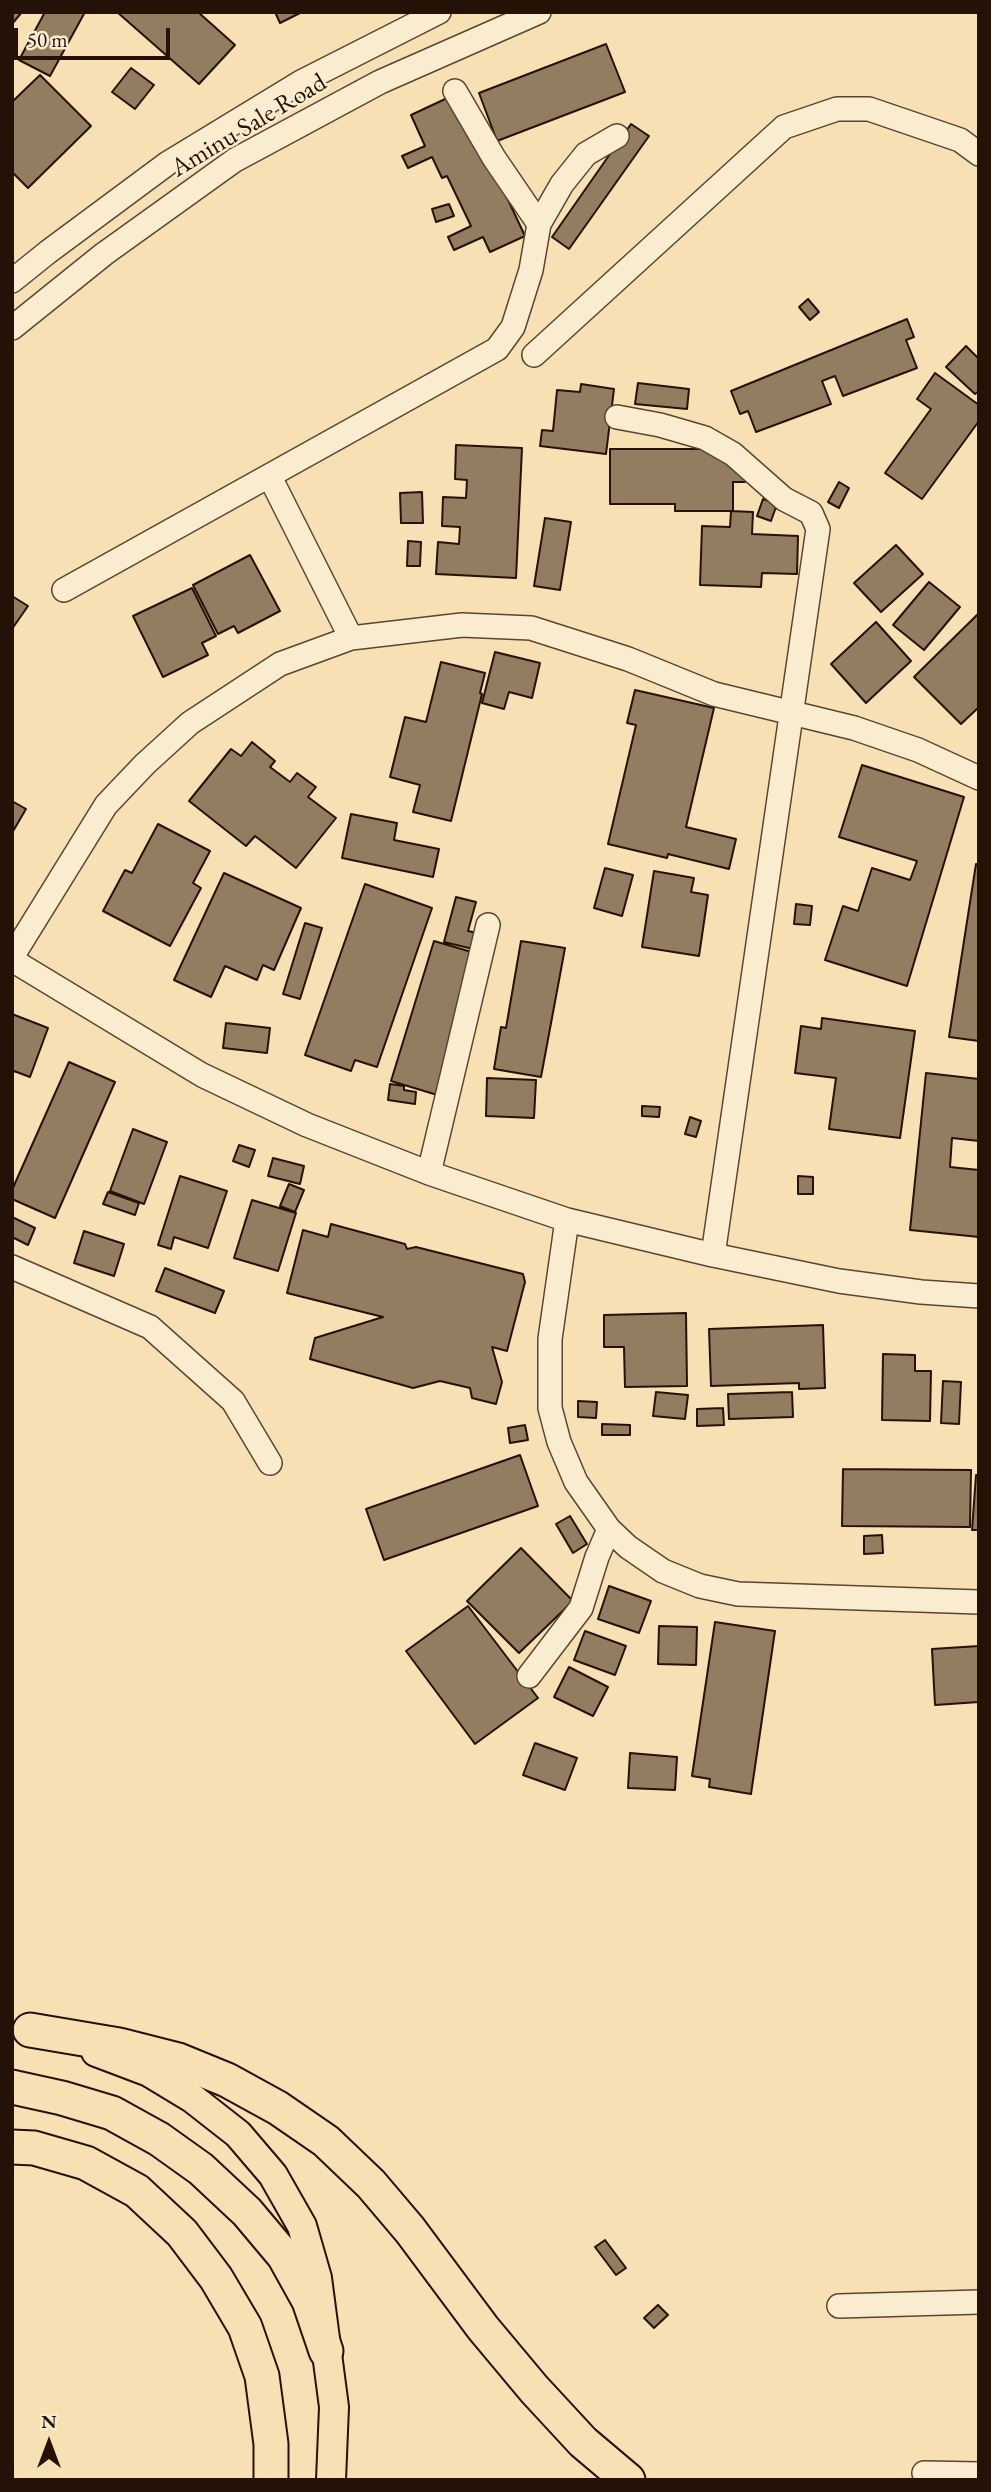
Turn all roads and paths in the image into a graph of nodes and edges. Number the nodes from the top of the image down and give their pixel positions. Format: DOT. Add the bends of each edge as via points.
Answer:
graph roads {
  1 [pos="439,12"];
  2 [pos="539,12"];
  3 [pos="455,91"];
  4 [pos="617,135"];
  5 [pos="979,154"];
  6 [pos="539,224"];
  7 [pos="12,281"];
  8 [pos="12,328"];
  9 [pos="534,355"];
  10 [pos="617,417"];
  11 [pos="270,477"];
  12 [pos="64,590"];
  13 [pos="351,638"];
  14 [pos="790,713"];
  15 [pos="979,778"];
  16 [pos="488,925"];
  17 [pos="12,959"];
  18 [pos="429,1173"];
  19 [pos="567,1220"];
  20 [pos="713,1255"];
  21 [pos="12,1267"];
  22 [pos="979,1296"];
  23 [pos="270,1463"];
  24 [pos="609,1529"];
  25 [pos="979,1602"];
  26 [pos="529,1676"];
  27 [pos="21,2029"];
  28 [pos="12,2087"];
  29 [pos="12,2147"];
  30 [pos="979,2302"];
  31 [pos="839,2306"];
  32 [pos="326,2351"];
  33 [pos="924,2473"];
  34 [pos="979,2474"];
  35 [pos="271,2480"];
  36 [pos="331,2480"];
  37 [pos="628,2480"];
  1 -- 7 [label="street, Aminu Sale Road" via="300,82 168,163"];
  2 -- 8 [label="street, Aminu Sale Road" via="380,82 235,160 104,254"];
  3 -- 6 [label="street"];
  4 -- 6 [label="street" via="586,154"];
  5 -- 9 [label="street" via="960,140 869,109 836,109 784,127"];
  6 -- 11 [label="street" via="531,270 513,327 498,349"];
  10 -- 14 [label="street" via="705,438 733,454 784,499 811,513 818,529"];
  11 -- 12 [label="street"];
  11 -- 13 [label="street"];
  13 -- 14 [label="street" via="462,625 531,628 628,659 713,694"];
  13 -- 17 [label="street" via="280,663 190,723 145,764 106,806"];
  14 -- 15 [label="street" via="918,750"];
  14 -- 20 [label="street"];
  16 -- 18 [label="street"];
  17 -- 18 [label="street" via="202,1075 307,1125"];
  18 -- 19 [label="street"];
  19 -- 20 [label="street"];
  19 -- 24 [label="street" via="550,1339 550,1408 576,1482"];
  20 -- 22 [label="street" via="839,1281"];
  21 -- 23 [label="street" via="150,1327 233,1401"];
  24 -- 25 [label="street" via="663,1571 738,1594"];
  24 -- 26 [label="street" via="581,1608"];
  27 -- 32 [label="main road" via="149,2072 238,2134 273,2175 302,2226 317,2278"];
  27 -- 37 [label="highway" via="177,2060 227,2080 326,2140 402,2221 534,2389 583,2442"];
  28 -- 32 [label="highway" via="112,2113 201,2169 247,2212 284,2256 309,2301"];
  29 -- 35 [label="highway" via="34,2148 86,2164 137,2190 182,2233 245,2327 262,2376"];
  30 -- 31 [label="street"];
  32 -- 36 [label="main road" via="334,2407"];
  33 -- 34 [label="street"];
}
